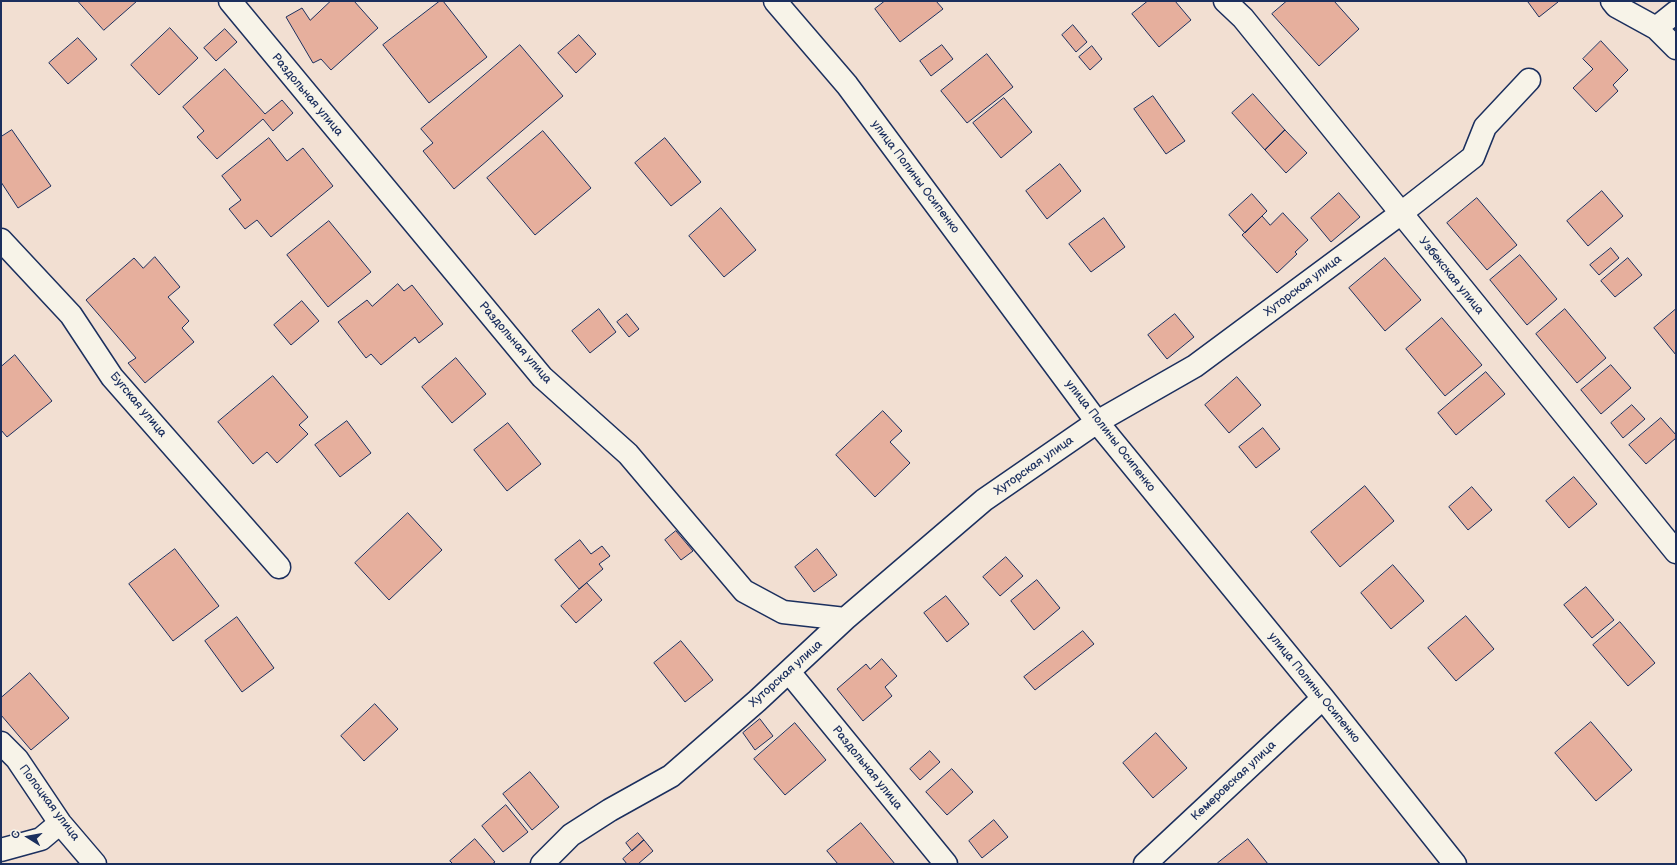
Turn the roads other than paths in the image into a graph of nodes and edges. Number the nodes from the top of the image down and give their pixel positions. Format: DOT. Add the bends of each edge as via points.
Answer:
graph roads {
  1 [pos="230,1"];
  2 [pos="775,1"];
  3 [pos="1225,1"];
  4 [pos="1612,1"];
  5 [pos="1676,12"];
  6 [pos="1656,28"];
  7 [pos="1676,48"];
  8 [pos="1529,80"];
  9 [pos="1400,214"];
  10 [pos="1,240"];
  11 [pos="1097,422"];
  12 [pos="1676,552"];
  13 [pos="279,567"];
  14 [pos="845,619"];
  15 [pos="789,672"];
  16 [pos="1323,698"];
  17 [pos="1,743"];
  18 [pos="60,823"];
  19 [pos="1,850"];
  20 [pos="95,864"];
  21 [pos="542,864"];
  22 [pos="946,864"];
  23 [pos="1145,864"];
  24 [pos="1455,864"];
  1 -- 14 [label="street, Раздольная улица" via="542,377 628,454 744,590 783,612"];
  2 -- 11 [label="street, улица Полины Осипенко" via="847,85"];
  3 -- 9 [label="street, Узбекская улица" via="1243,18"];
  4 -- 6 [label="street" via="1616,6"];
  5 -- 6 [label="street"];
  6 -- 7 [label="street"];
  8 -- 9 [label="street, Хуторская улица" via="1484,127 1473,157"];
  9 -- 11 [label="street, Хуторская улица" via="1195,366"];
  9 -- 12 [label="street, Узбекская улица"];
  10 -- 13 [label="street, Бугская улица" via="71,315 112,377"];
  11 -- 14 [label="street, Хуторская улица" via="984,500"];
  11 -- 16 [label="street, улица Полины Осипенко"];
  14 -- 15 [label="street, Хуторская улица"];
  15 -- 21 [label="street, Хуторская улица" via="671,776 571,835"];
  15 -- 22 [label="street, Раздольная улица"];
  16 -- 23 [label="street, Кемеровская улица"];
  16 -- 24 [label="street, улица Полины Осипенко"];
  17 -- 18 [label="street, Полоцкая улица" via="16,759"];
  18 -- 19 [label="street" via="41,839"];
  18 -- 20 [label="street, Полоцкая улица"];
}
